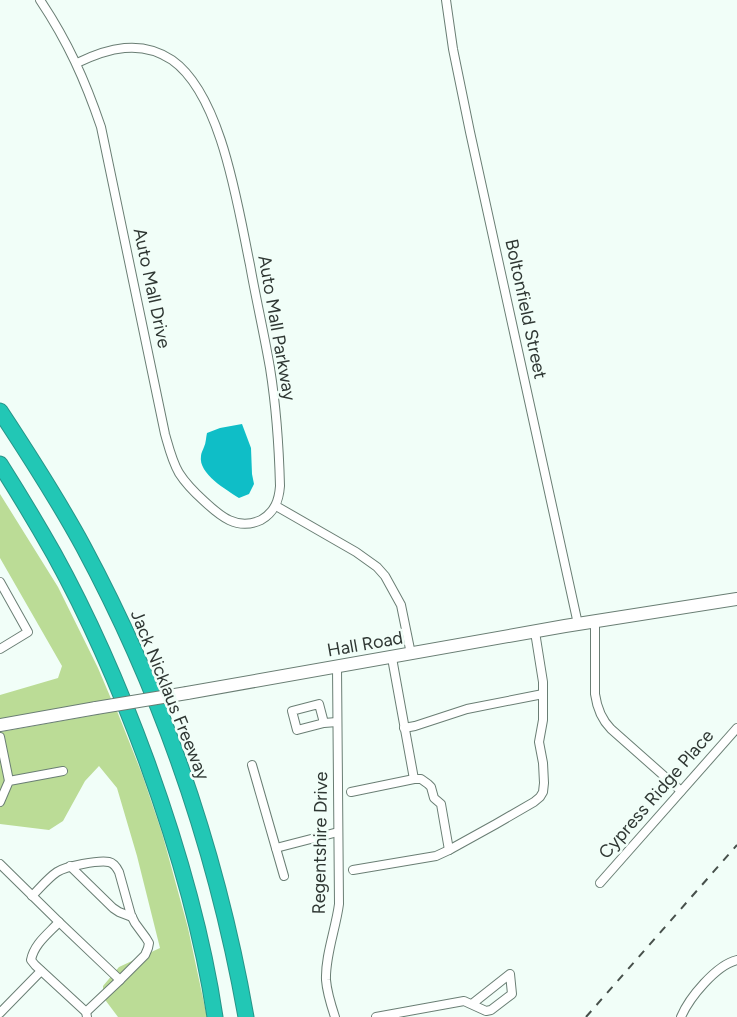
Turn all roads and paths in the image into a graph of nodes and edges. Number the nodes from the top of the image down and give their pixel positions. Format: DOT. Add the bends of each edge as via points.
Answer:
graph roads {
  1 [pos="40,0"];
  2 [pos="446,0"];
  3 [pos="77,63"];
  4 [pos="0,411"];
  5 [pos="0,464"];
  6 [pos="0,483"];
  7 [pos="22,500"];
  8 [pos="276,506"];
  9 [pos="0,582"];
  10 [pos="737,599"];
  11 [pos="595,622"];
  12 [pos="578,624"];
  13 [pos="535,632"];
  14 [pos="0,649"];
  15 [pos="411,654"];
  16 [pos="392,658"];
  17 [pos="337,667"];
  18 [pos="543,694"];
  19 [pos="337,722"];
  20 [pos="324,723"];
  21 [pos="0,724"];
  22 [pos="404,728"];
  23 [pos="737,728"];
  24 [pos="0,737"];
  25 [pos="252,765"];
  26 [pos="63,771"];
  27 [pos="414,779"];
  28 [pos="9,782"];
  29 [pos="681,791"];
  30 [pos="351,792"];
  31 [pos="0,802"];
  32 [pos="338,832"];
  33 [pos="276,848"];
  34 [pos="449,850"];
  35 [pos="0,864"];
  36 [pos="70,866"];
  37 [pos="353,870"];
  38 [pos="284,876"];
  39 [pos="600,883"];
  40 [pos="32,896"];
  41 [pos="132,917"];
  42 [pos="59,922"];
  43 [pos="737,960"];
  44 [pos="41,971"];
  45 [pos="120,980"];
  46 [pos="472,1004"];
  47 [pos="0,1013"];
  48 [pos="87,1014"];
  49 [pos="215,1017"];
  50 [pos="246,1017"];
  51 [pos="335,1017"];
  52 [pos="376,1017"];
  53 [pos="681,1017"];
  1 -- 3 [label="street, Auto Mall Drive"];
  2 -- 12 [label="street, Boltonfield Street" via="468,123"];
  3 -- 8 [label="street, Auto Mall Drive" via="101,128 171,456 190,489 226,520 255,522"];
  3 -- 8 [label="street, Auto Mall Parkway" via="120,48 157,52 186,72 213,120 230,169 270,368 280,464"];
  4 -- 50 [label="highway, Jack Nicklaus Freeway" via="82,545 157,705 208,855"];
  5 -- 7 [label="highway"];
  6 -- 7 [label="highway"];
  7 -- 49 [label="highway" via="95,635 136,734 180,860"];
  8 -- 15 [label="street" via="357,552 385,576 401,605"];
  9 -- 14 [label="street" via="28,632"];
  10 -- 11 [label="main road, Hall Road"];
  11 -- 12 [label="main road, Hall Road"];
  11 -- 29 [label="street" via="595,694 604,722"];
  12 -- 13 [label="main road, Hall Road"];
  13 -- 15 [label="main road, Hall Road"];
  13 -- 18 [label="street"];
  15 -- 16 [label="main road, Hall Road"];
  16 -- 17 [label="main road, Hall Road"];
  16 -- 22 [label="street"];
  17 -- 19 [label="street, Regentshire Drive"];
  17 -- 21 [label="main road, Hall Road, bridge"];
  18 -- 22 [label="street" via="467,709"];
  18 -- 34 [label="street" via="539,742 543,792 534,802"];
  19 -- 20 [label="street"];
  19 -- 32 [label="street, Regentshire Drive"];
  22 -- 27 [label="street"];
  23 -- 29 [label="street, Cypress Ridge Place"];
  24 -- 28 [label="street"];
  25 -- 33 [label="street"];
  26 -- 28 [label="street"];
  27 -- 30 [label="street"];
  27 -- 34 [label="street" via="428,784 441,804"];
  28 -- 31 [label="street"];
  29 -- 39 [label="street, Cypress Ridge Place"];
  32 -- 33 [label="street"];
  32 -- 51 [label="street, Regentshire Drive" via="339,904 326,978"];
  33 -- 38 [label="street"];
  34 -- 37 [label="street" via="434,857"];
  35 -- 40 [label="street"];
  36 -- 40 [label="street" via="56,872"];
  36 -- 41 [label="street" via="113,908"];
  36 -- 41 [label="street" via="113,864"];
  40 -- 42 [label="street"];
  41 -- 45 [label="street" via="149,943 145,955"];
  42 -- 44 [label="street" via="33,952 31,960"];
  42 -- 45 [label="street"];
  43 -- 53 [label="street" via="712,976"];
  44 -- 47 [label="street"];
  44 -- 48 [label="street"];
  45 -- 48 [label="street"];
  46 -- 46 [label="street" via="491,1010 512,994 510,974"];
  46 -- 52 [label="street" via="464,1001"];
}
